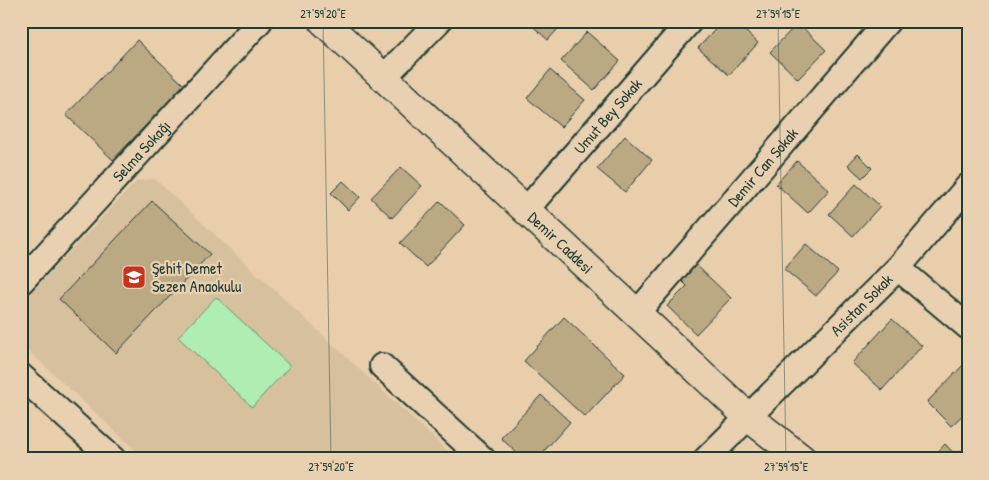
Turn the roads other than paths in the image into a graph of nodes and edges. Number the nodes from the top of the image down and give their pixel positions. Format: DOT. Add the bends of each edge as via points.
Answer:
graph roads {
  1 [pos="260,21"];
  2 [pos="323,21"];
  3 [pos="439,21"];
  4 [pos="690,21"];
  5 [pos="888,21"];
  6 [pos="384,78"];
  7 [pos="968,186"];
  8 [pos="525,211"];
  9 [pos="898,268"];
  10 [pos="21,282"];
  11 [pos="636,314"];
  12 [pos="968,328"];
  13 [pos="382,366"];
  14 [pos="21,376"];
  15 [pos="747,416"];
  16 [pos="113,459"];
  17 [pos="483,459"];
  18 [pos="706,459"];
  19 [pos="802,459"];
  1 -- 10 [label="street, Selma Sokağı"];
  2 -- 6 [label="street, Demir Caddesi"];
  3 -- 6 [label="street"];
  4 -- 8 [label="street, Umut Bey Sokak"];
  5 -- 11 [label="street, Demir Can Sokak"];
  6 -- 8 [label="street, Demir Caddesi"];
  7 -- 9 [label="street, Asistan Sokak"];
  8 -- 11 [label="street, Demir Caddesi"];
  9 -- 12 [label="street"];
  9 -- 15 [label="street, Asistan Sokak"];
  11 -- 15 [label="street, Demir Caddesi"];
  13 -- 17 [label="street"];
  14 -- 16 [label="street"];
  15 -- 18 [label="street, Asistan Sokak"];
  15 -- 19 [label="street, Demir Caddesi"];
}
